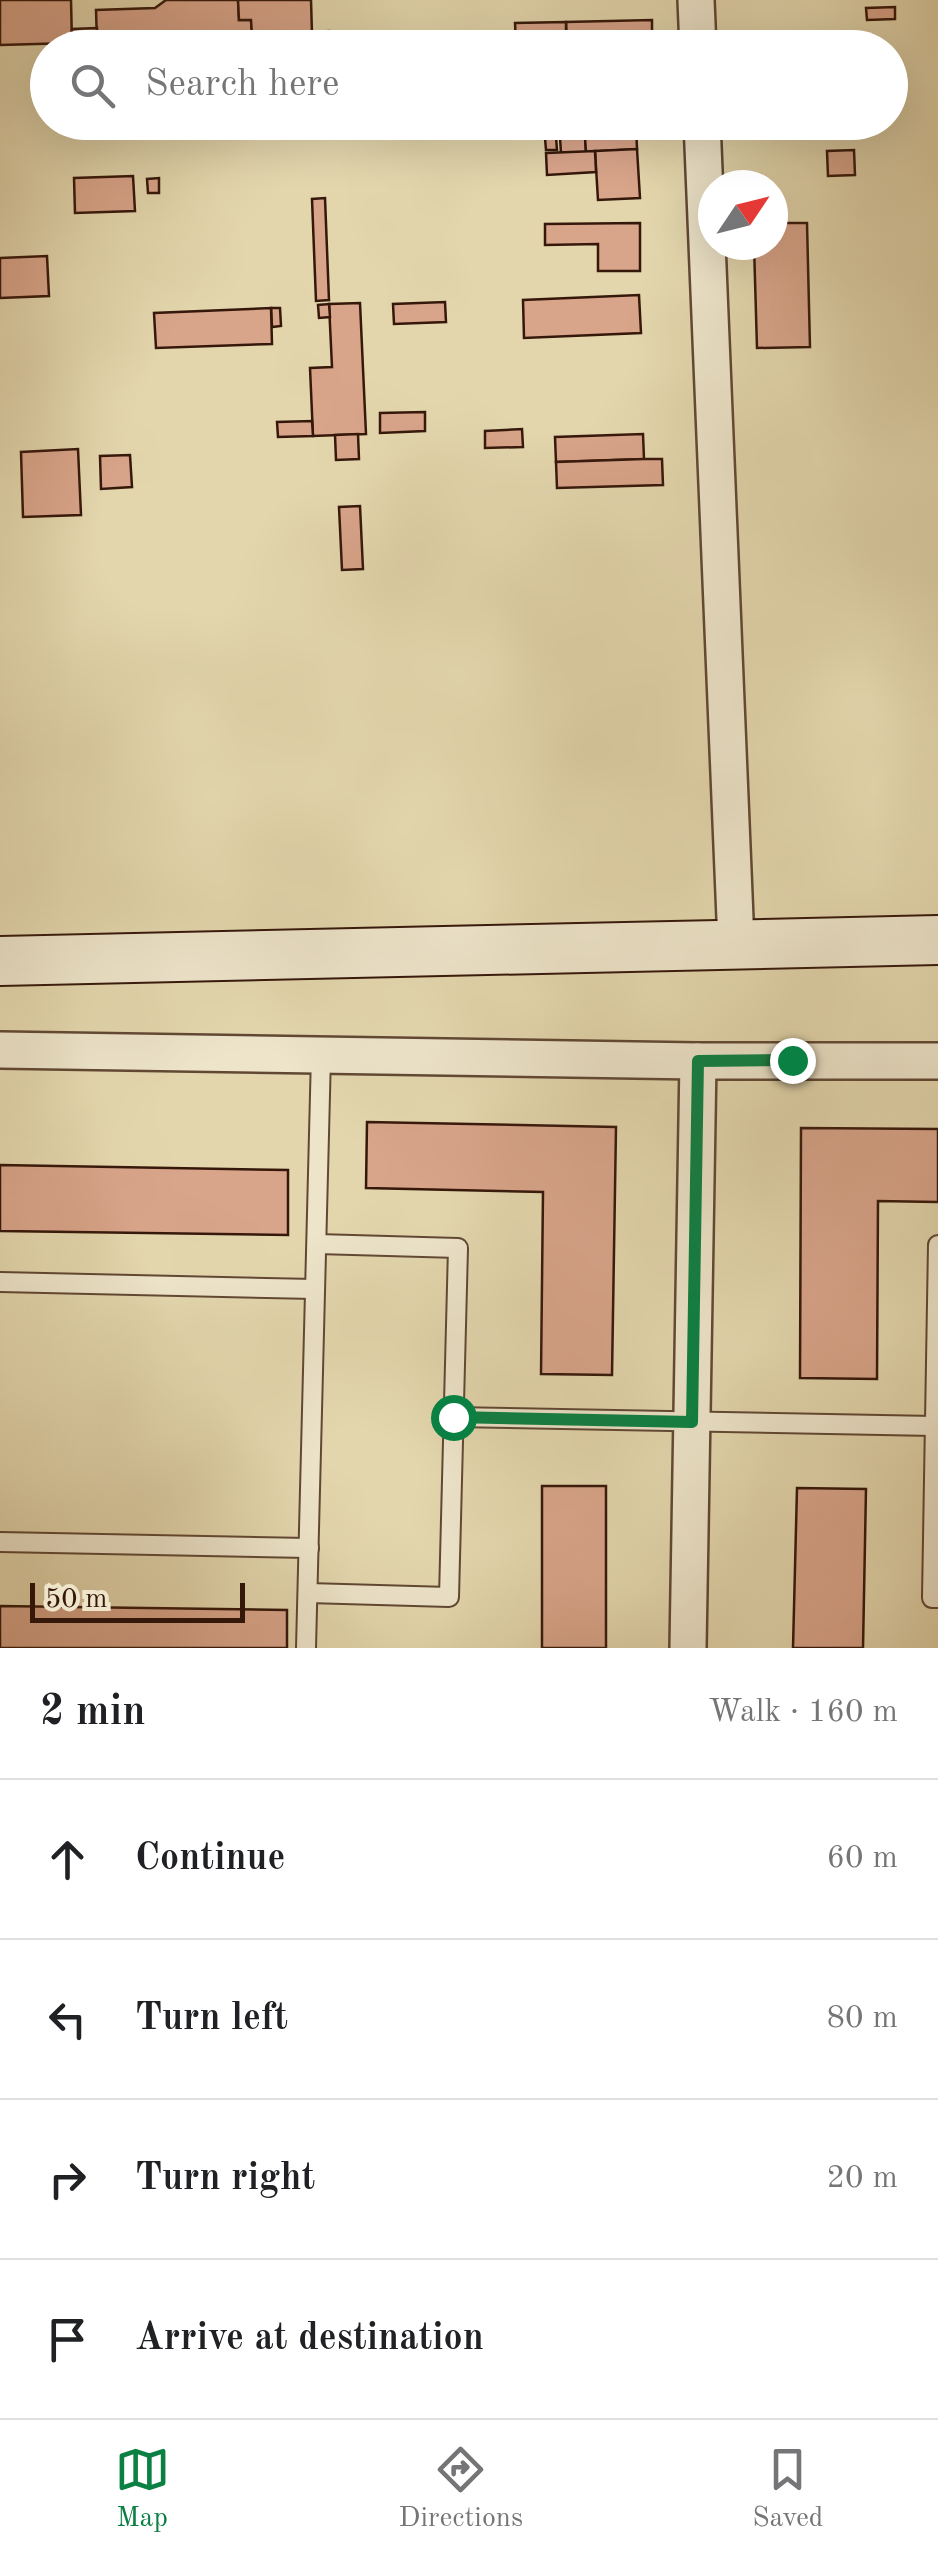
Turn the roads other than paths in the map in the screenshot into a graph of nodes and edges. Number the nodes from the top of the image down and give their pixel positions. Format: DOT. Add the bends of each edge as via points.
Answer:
graph roads {
  1 [pos="696,0"];
  2 [pos="697,30"];
  3 [pos="703,140"];
  4 [pos="938,940"];
  5 [pos="736,944"];
  6 [pos="0,961"];
  7 [pos="0,1050"];
  8 [pos="321,1055"];
  9 [pos="698,1061"];
  10 [pos="938,1061"];
  11 [pos="317,1244"];
  12 [pos="938,1245"];
  13 [pos="0,1282"];
  14 [pos="314,1289"];
  15 [pos="453,1417"];
  16 [pos="692,1422"];
  17 [pos="934,1426"];
  18 [pos="0,1542"];
  19 [pos="309,1548"];
  20 [pos="308,1593"];
  21 [pos="938,1598"];
  22 [pos="306,1648"];
  23 [pos="688,1648"];
  1 -- 2 [label="street"];
  3 -- 5 [label="street"];
  4 -- 5 [label="street"];
  5 -- 6 [label="street"];
  7 -- 8 [label="street"];
  8 -- 9 [label="street"];
  8 -- 11 [label="lane"];
  9 -- 10 [label="street"];
  9 -- 16 [label="street"];
  11 -- 14 [label="lane"];
  11 -- 15 [label="lane" via="458,1248"];
  12 -- 17 [label="lane"];
  13 -- 14 [label="lane"];
  14 -- 19 [label="lane"];
  15 -- 16 [label="lane"];
  15 -- 20 [label="lane" via="449,1597"];
  16 -- 17 [label="lane"];
  16 -- 23 [label="street"];
  17 -- 21 [label="lane" via="932,1598"];
  18 -- 19 [label="lane"];
  19 -- 20 [label="lane"];
  20 -- 22 [label="lane"];
}
